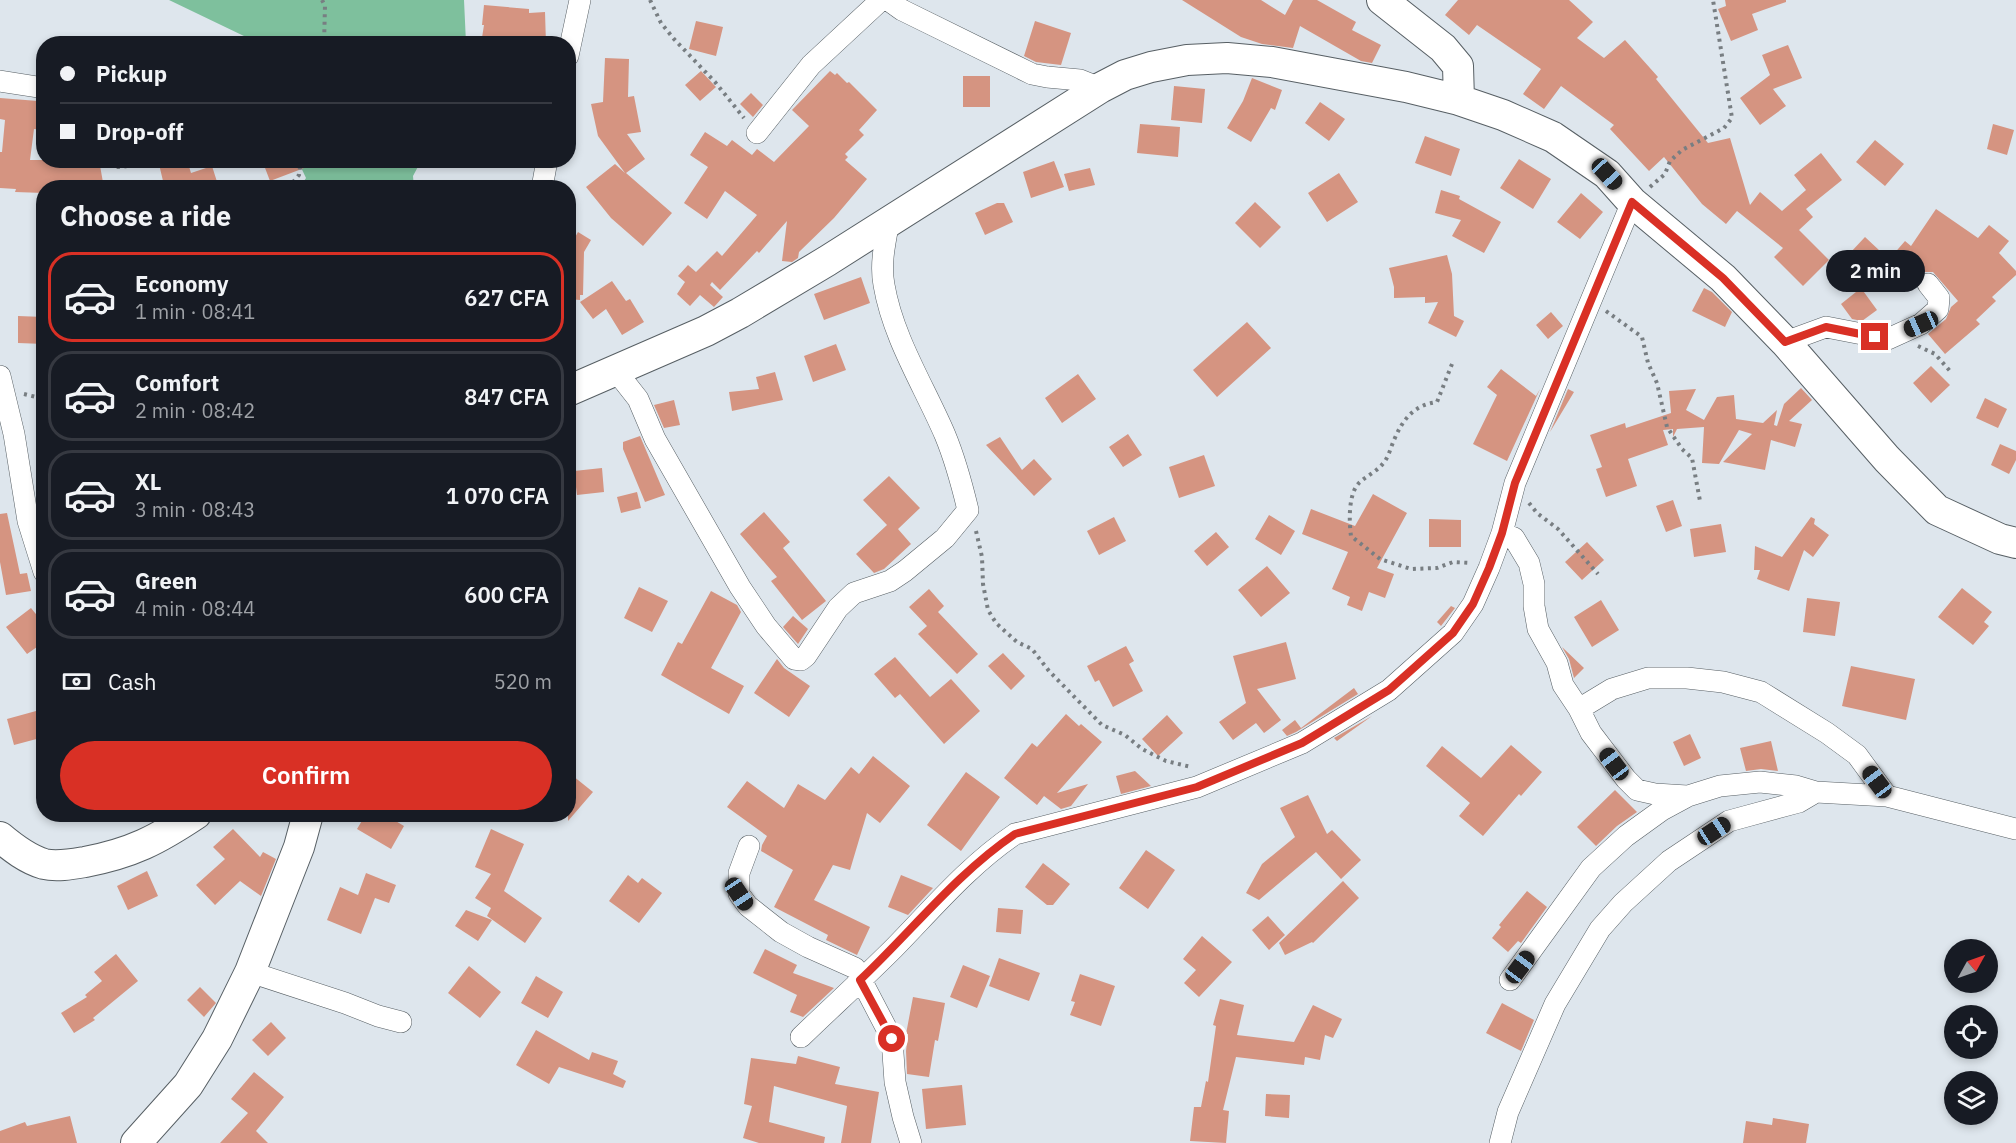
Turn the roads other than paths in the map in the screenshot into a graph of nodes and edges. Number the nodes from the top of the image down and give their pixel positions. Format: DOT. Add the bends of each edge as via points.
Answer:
graph roads {
  1 [pos="580,0"];
  2 [pos="881,0"];
  3 [pos="888,0"];
  4 [pos="1382,0"];
  5 [pos="572,36"];
  6 [pos="0,81"];
  7 [pos="36,87"];
  8 [pos="1100,88"];
  9 [pos="1459,100"];
  10 [pos="757,133"];
  11 [pos="1632,202"];
  12 [pos="889,221"];
  13 [pos="1928,284"];
  14 [pos="1785,342"];
  15 [pos="616,371"];
  16 [pos="0,376"];
  17 [pos="576,388"];
  18 [pos="1502,533"];
  19 [pos="2016,543"];
  20 [pos="36,546"];
  21 [pos="1579,709"];
  22 [pos="1816,792"];
  23 [pos="1887,795"];
  24 [pos="1688,796"];
  25 [pos="183,822"];
  26 [pos="306,822"];
  27 [pos="2016,830"];
  28 [pos="0,837"];
  29 [pos="749,846"];
  30 [pos="250,972"];
  31 [pos="860,980"];
  32 [pos="1510,980"];
  33 [pos="401,1022"];
  34 [pos="801,1036"];
  35 [pos="136,1143"];
  36 [pos="911,1143"];
  37 [pos="1500,1143"];
  1 -- 5 [label="street"];
  2 -- 10 [label="street" via="811,65"];
  3 -- 8 [label="street" via="1032,74 1080,80"];
  4 -- 9 [label="main road" via="1443,48 1458,66"];
  6 -- 7 [label="street"];
  8 -- 9 [label="main road" via="1151,67 1227,58 1272,62"];
  8 -- 12 [label="main road"];
  9 -- 11 [label="main road" via="1553,137 1607,174"];
  11 -- 14 [label="main road" via="1723,278"];
  11 -- 18 [label="street" via="1515,483"];
  12 -- 15 [label="main road" via="740,313"];
  12 -- 15 [label="street" via="882,264 884,285 895,324 945,436 968,510 945,538 905,571 890,581 854,593 838,608 801,660 794,659 766,626 740,587 655,439 638,399"];
  13 -- 14 [label="street" via="1939,298 1938,309 1921,324 1888,339 1826,327"];
  14 -- 19 [label="main road" via="1937,510"];
  15 -- 17 [label="main road"];
  16 -- 20 [label="street"];
  18 -- 21 [label="street" via="1514,538 1529,563 1538,629 1557,663 1563,685"];
  18 -- 31 [label="street" via="1473,604 1453,633 1389,690 1302,743 1197,787 1015,834 962,878"];
  21 -- 23 [label="street" via="1612,689 1648,678 1711,680 1751,689 1817,726 1857,755"];
  21 -- 24 [label="street" via="1591,733 1637,790"];
  22 -- 23 [label="street"];
  22 -- 24 [label="street" via="1760,782 1720,786"];
  22 -- 37 [label="street" via="1799,802 1729,821 1669,861 1623,903 1600,929 1555,1004 1508,1112"];
  23 -- 27 [label="street"];
  24 -- 32 [label="street" via="1626,836 1591,868"];
  25 -- 28 [label="main road" via="142,847 71,865 44,864 21,854"];
  26 -- 30 [label="main road"];
  29 -- 31 [label="street" via="738,873 739,894 748,906 781,932 855,968"];
  30 -- 33 [label="street"];
  30 -- 35 [label="main road" via="217,1039 188,1085"];
  31 -- 34 [label="street"];
  31 -- 36 [label="street" via="892,1039 895,1082"];
}
